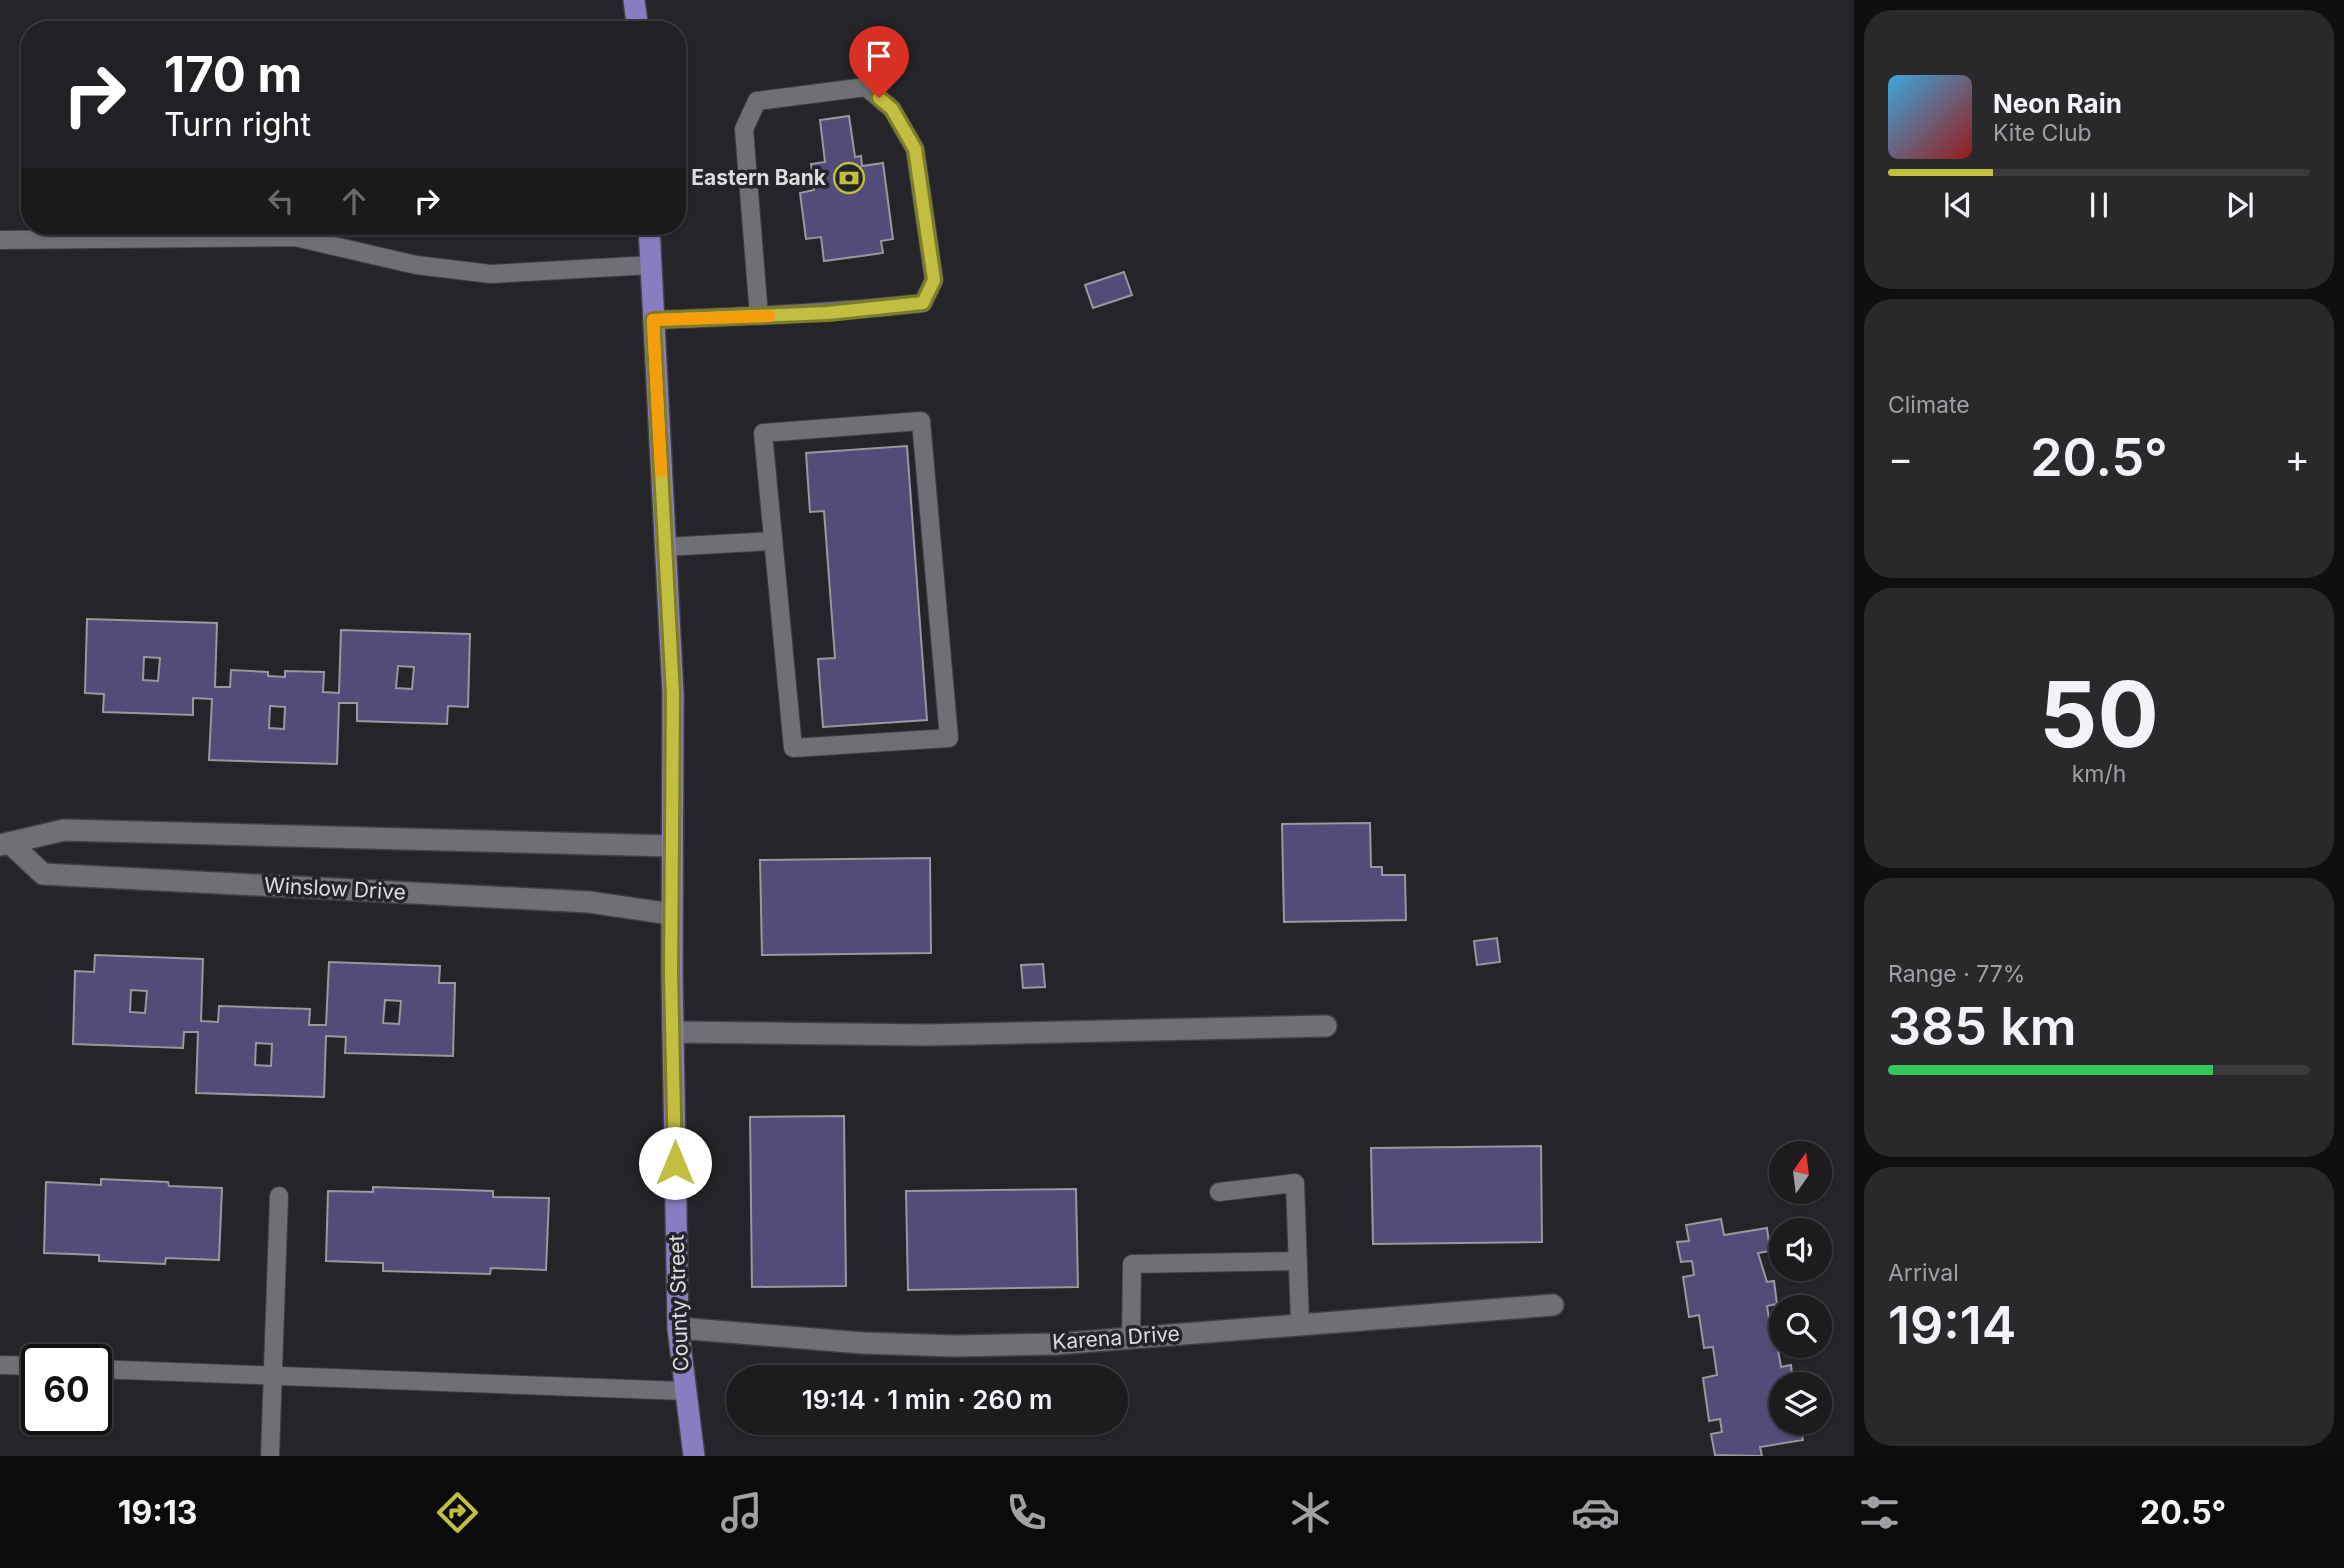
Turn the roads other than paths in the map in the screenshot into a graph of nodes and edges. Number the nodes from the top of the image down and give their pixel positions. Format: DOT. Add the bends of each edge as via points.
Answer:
graph roads {
  1 [pos="634,0"];
  2 [pos="637,21"];
  3 [pos="649,235"];
  4 [pos="0,240"];
  5 [pos="650,265"];
  6 [pos="760,316"];
  7 [pos="653,320"];
  8 [pos="772,541"];
  9 [pos="665,547"];
  10 [pos="5,844"];
  11 [pos="672,846"];
  12 [pos="671,914"];
  13 [pos="1326,1026"];
  14 [pos="673,1032"];
  15 [pos="1219,1192"];
  16 [pos="279,1196"];
  17 [pos="1298,1261"];
  18 [pos="1553,1305"];
  19 [pos="1300,1325"];
  20 [pos="678,1328"];
  21 [pos="1131,1337"];
  22 [pos="0,1365"];
  23 [pos="21,1366"];
  24 [pos="112,1370"];
  25 [pos="273,1376"];
  26 [pos="684,1391"];
  27 [pos="270,1456"];
  28 [pos="694,1456"];
  1 -- 2 [label="main road"];
  3 -- 5 [label="main road, County Street"];
  4 -- 5 [label="lane" via="295,237 416,265 491,274"];
  5 -- 7 [label="main road, County Street"];
  6 -- 6 [label="lane" via="923,303 934,280 915,149 892,109 866,87 757,102 744,129"];
  6 -- 7 [label="lane"];
  7 -- 9 [label="main road, County Street"];
  8 -- 8 [label="lane" via="764,433 921,421 949,738 793,748"];
  8 -- 9 [label="lane"];
  9 -- 11 [label="main road, County Street" via="673,694"];
  10 -- 11 [label="street, Winslow Drive" via="64,830"];
  10 -- 12 [label="street, Winslow Drive" via="43,874 589,902"];
  11 -- 12 [label="main road, County Street"];
  12 -- 14 [label="main road, County Street"];
  13 -- 14 [label="street" via="927,1035"];
  14 -- 20 [label="main road, County Street"];
  15 -- 17 [label="lane" via="1295,1183"];
  16 -- 25 [label="lane"];
  17 -- 19 [label="lane"];
  17 -- 21 [label="lane" via="1132,1264"];
  18 -- 19 [label="street, Karena Drive"];
  19 -- 21 [label="street, Karena Drive"];
  20 -- 21 [label="street, Karena Drive" via="955,1346"];
  20 -- 26 [label="main road, County Street"];
  22 -- 23 [label="lane"];
  24 -- 25 [label="lane"];
  25 -- 26 [label="lane"];
  25 -- 27 [label="lane"];
  26 -- 28 [label="main road, County Street"];
}
